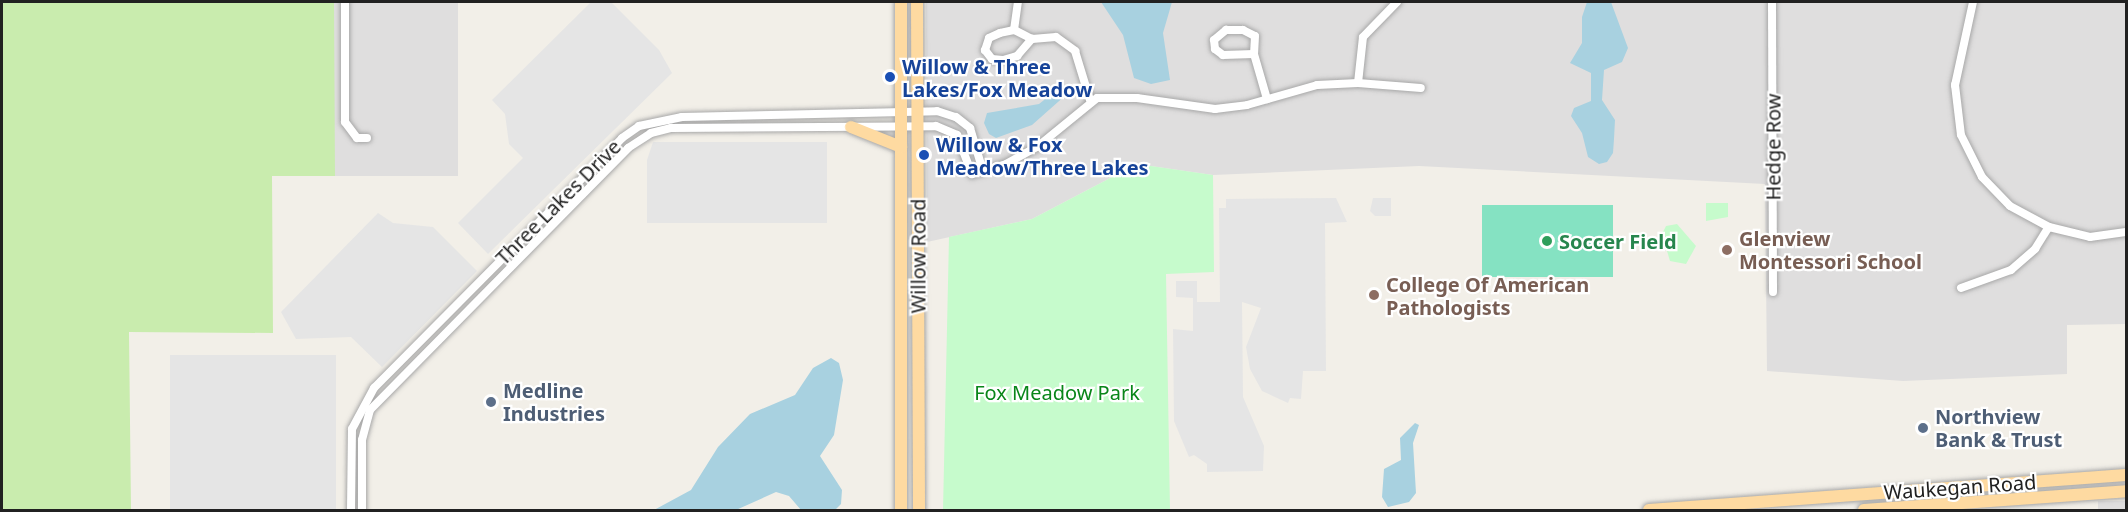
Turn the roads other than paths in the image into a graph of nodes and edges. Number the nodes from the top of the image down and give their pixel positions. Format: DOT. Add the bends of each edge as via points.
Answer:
graph roads {
  1 [pos="345,2"];
  2 [pos="901,2"];
  3 [pos="918,2"];
  4 [pos="1018,2"];
  5 [pos="1397,2"];
  6 [pos="1772,2"];
  7 [pos="1973,2"];
  8 [pos="1014,30"];
  9 [pos="1032,39"];
  10 [pos="1254,54"];
  11 [pos="1358,83"];
  12 [pos="1421,88"];
  13 [pos="1267,99"];
  14 [pos="1090,100"];
  15 [pos="900,111"];
  16 [pos="917,111"];
  17 [pos="900,126"];
  18 [pos="917,126"];
  19 [pos="851,127"];
  20 [pos="367,138"];
  21 [pos="900,147"];
  22 [pos="983,171"];
  23 [pos="2049,227"];
  24 [pos="2127,232"];
  25 [pos="1961,288"];
  26 [pos="1773,292"];
  27 [pos="2127,475"];
  28 [pos="2127,491"];
  29 [pos="1823,497"];
  30 [pos="351,510"];
  31 [pos="362,510"];
  32 [pos="901,510"];
  33 [pos="919,510"];
  34 [pos="1649,510"];
  35 [pos="1824,510"];
  36 [pos="1864,510"];
  1 -- 20 [label="street" via="345,122 357,138"];
  2 -- 15 [label="main road, Willow Road"];
  3 -- 16 [label="main road, Willow Road"];
  4 -- 8 [label="street"];
  5 -- 11 [label="street" via="1363,37"];
  6 -- 26 [label="street, Hedge Row"];
  7 -- 23 [label="street" via="1955,86 1961,135 1982,177 1996,192 2010,206"];
  8 -- 9 [label="street"];
  8 -- 9 [label="street" via="989,38 986,50 992,59 1017,56"];
  9 -- 14 [label="street" via="1056,38 1071,46"];
  10 -- 10 [label="street" via="1256,40 1251,32 1226,30 1214,40 1215,49 1222,55"];
  10 -- 13 [label="street"];
  11 -- 12 [label="street"];
  11 -- 13 [label="street" via="1317,85"];
  13 -- 14 [label="street" via="1215,108 1108,96"];
  14 -- 22 [label="street" via="1051,138"];
  15 -- 16 [label="street, Three Lakes Drive"];
  15 -- 17 [label="main road, Willow Road"];
  15 -- 30 [label="street, Three Lakes Drive" via="681,117 656,120 630,132 362,403 350,440"];
  16 -- 18 [label="main road, Willow Road"];
  16 -- 22 [label="street, Three Lakes Drive" via="946,113 963,122 973,136"];
  17 -- 18 [label="street, Three Lakes Drive"];
  17 -- 19 [label="street, Three Lakes Drive"];
  17 -- 21 [label="main road, Willow Road"];
  18 -- 22 [label="street, Three Lakes Drive" via="944,127 957,135 972,174"];
  18 -- 33 [label="main road, Willow Road"];
  19 -- 21 [label="main road"];
  19 -- 31 [label="street, Three Lakes Drive" via="671,128 635,141 370,410 362,440"];
  21 -- 32 [label="main road, Willow Road"];
  23 -- 24 [label="street" via="2090,237"];
  23 -- 25 [label="street" via="2035,249 2011,270"];
  27 -- 29 [label="main road, Waukegan Road"];
  28 -- 36 [label="main road, Waukegan Road"];
  29 -- 34 [label="main road, Waukegan Road"];
  29 -- 35 [label="main road"];
}
